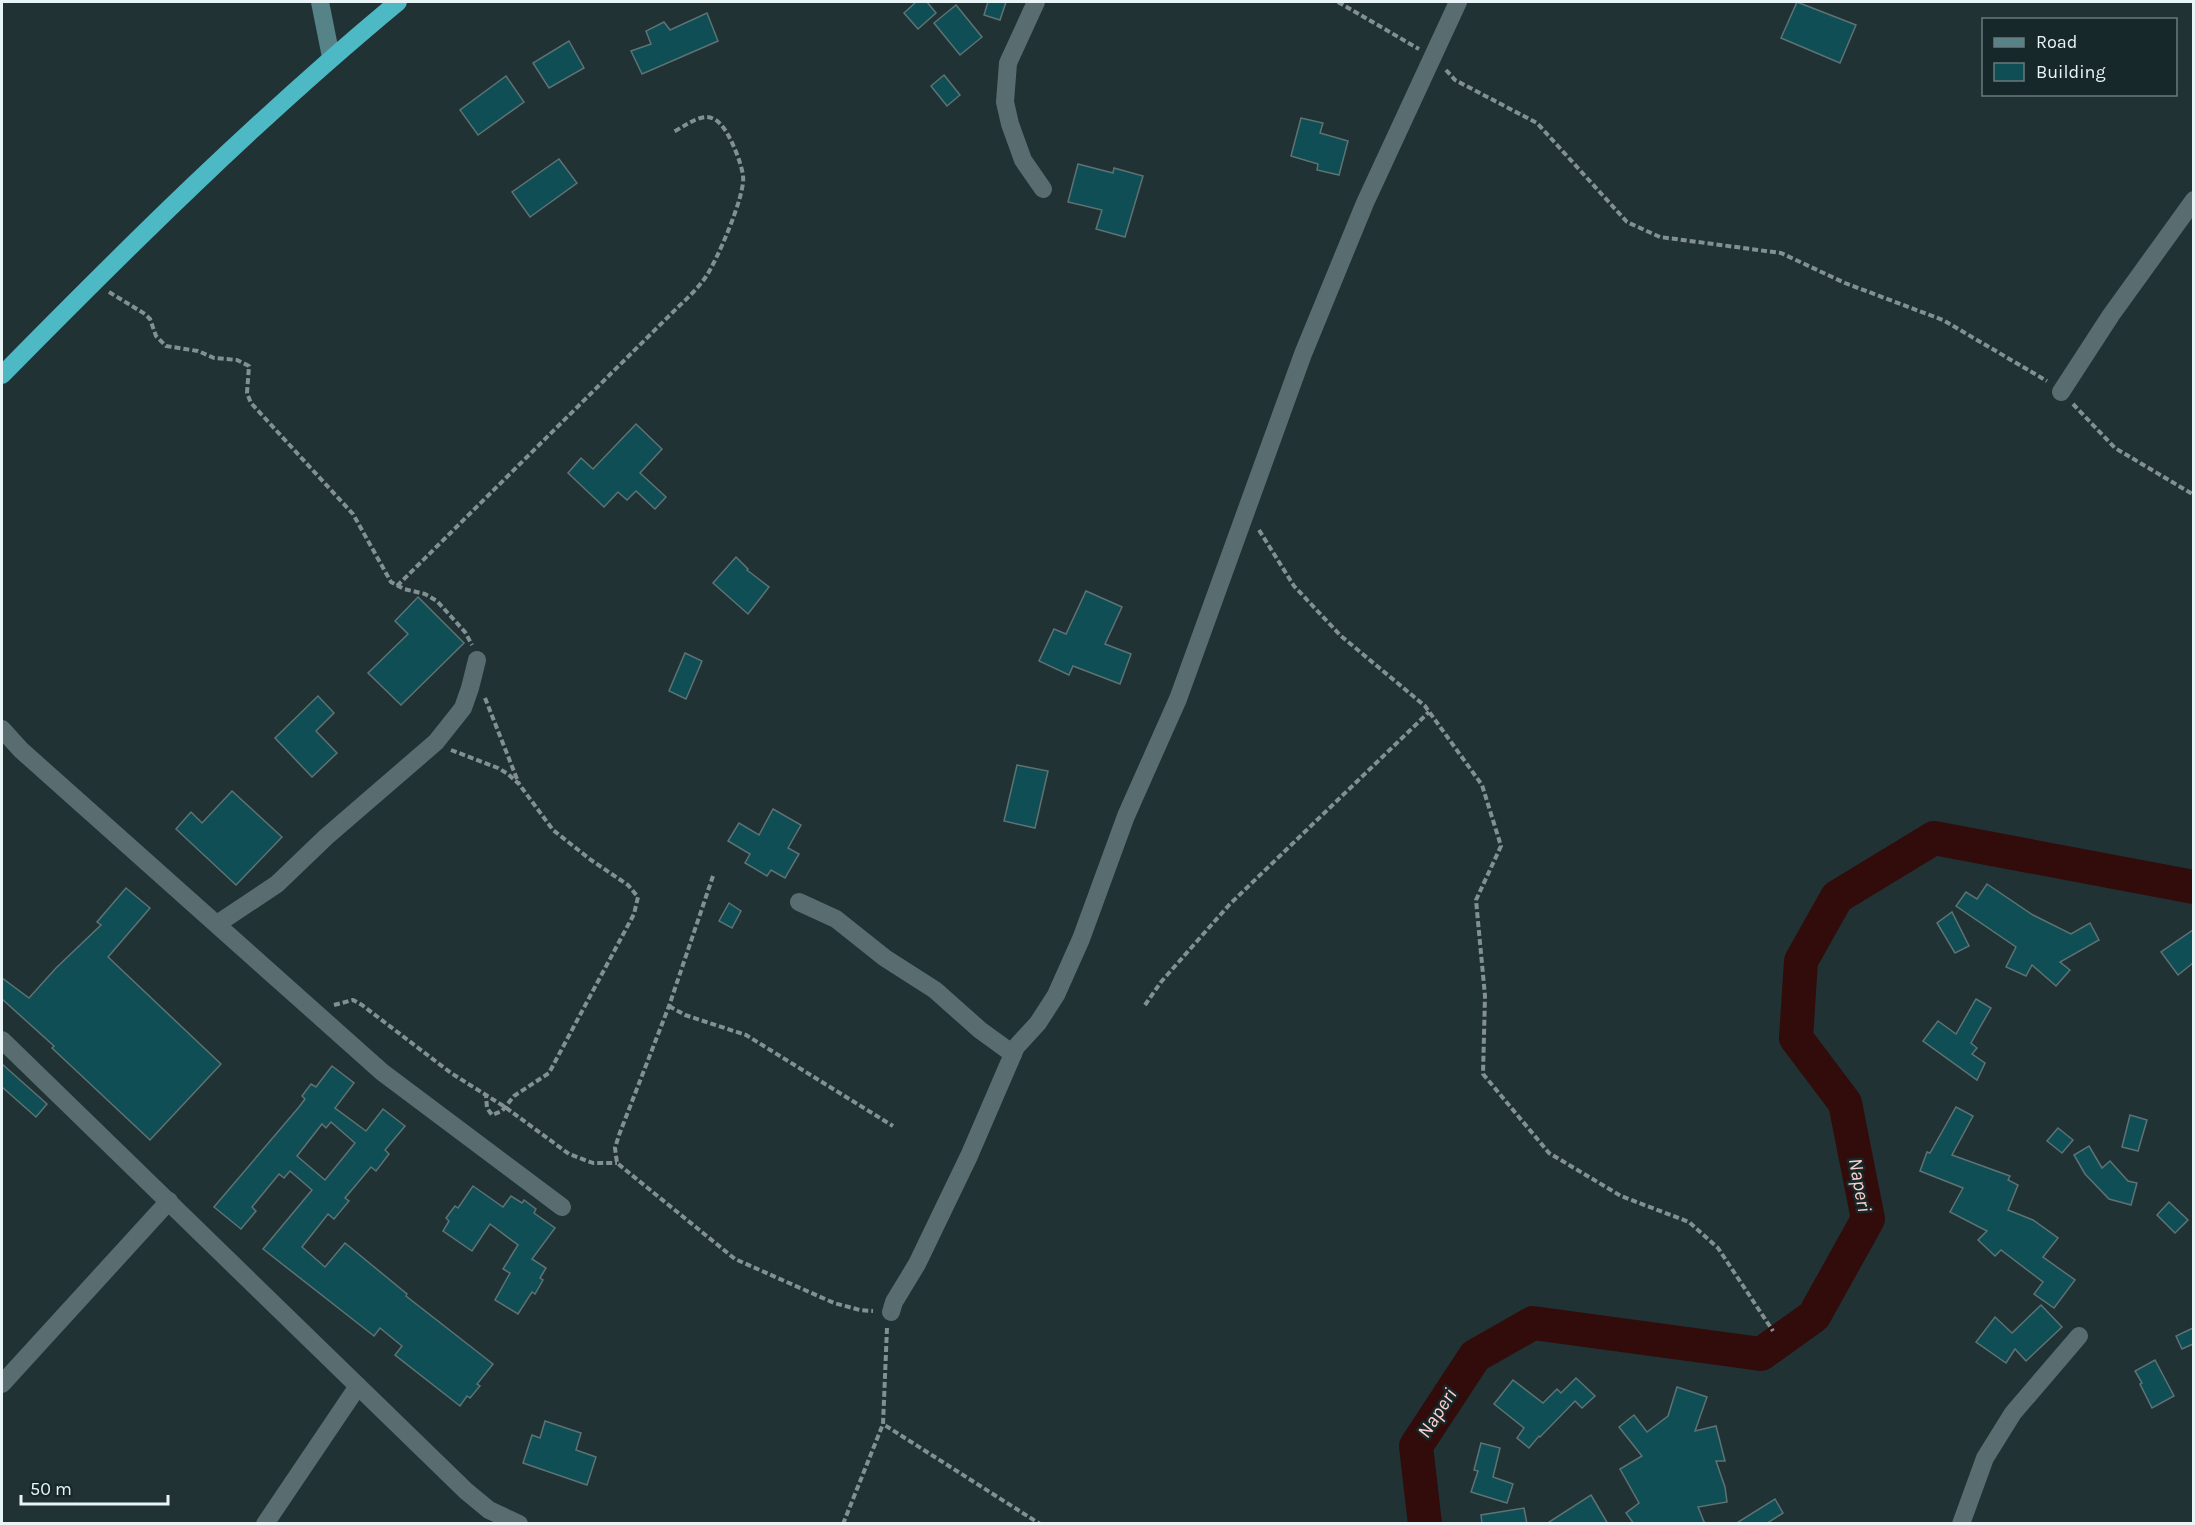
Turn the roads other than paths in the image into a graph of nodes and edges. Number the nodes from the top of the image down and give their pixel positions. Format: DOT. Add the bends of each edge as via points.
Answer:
graph roads {
  1 [pos="320,2"];
  2 [pos="398,2"];
  3 [pos="1036,2"];
  4 [pos="1458,2"];
  5 [pos="331,57"];
  6 [pos="1043,189"];
  7 [pos="2193,200"];
  8 [pos="2,375"];
  9 [pos="2061,392"];
  10 [pos="477,660"];
  11 [pos="2,729"];
  12 [pos="799,902"];
  13 [pos="217,924"];
  14 [pos="2,1040"];
  15 [pos="1013,1054"];
  16 [pos="169,1201"];
  17 [pos="562,1207"];
  18 [pos="891,1312"];
  19 [pos="2079,1336"];
  20 [pos="2,1384"];
  21 [pos="358,1386"];
  22 [pos="265,1524"];
  23 [pos="519,1524"];
  24 [pos="1961,1524"];
  1 -- 5 [label="street"];
  2 -- 5 [label="highway"];
  3 -- 6 [label="street" via="1008,63 1005,102 1023,160"];
  4 -- 15 [label="street" via="1365,203 1303,354 1178,699 1126,816 1081,939 1056,995"];
  5 -- 8 [label="highway" via="161,214"];
  7 -- 9 [label="street"];
  10 -- 13 [label="street" via="463,708 434,744 277,884"];
  11 -- 13 [label="street"];
  12 -- 15 [label="street" via="836,919 885,958 935,990"];
  13 -- 17 [label="street" via="382,1072"];
  14 -- 16 [label="street"];
  15 -- 18 [label="street" via="969,1156"];
  16 -- 20 [label="street"];
  16 -- 21 [label="street"];
  19 -- 24 [label="street" via="2013,1413 1985,1458"];
  21 -- 22 [label="street"];
  21 -- 23 [label="street" via="477,1501"];
}
